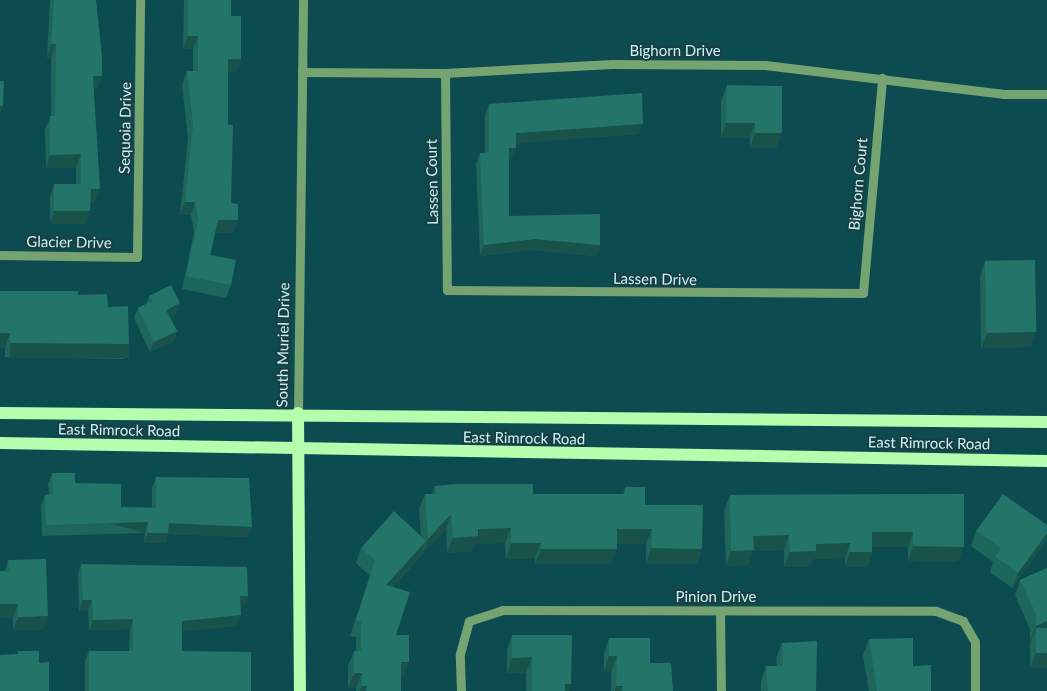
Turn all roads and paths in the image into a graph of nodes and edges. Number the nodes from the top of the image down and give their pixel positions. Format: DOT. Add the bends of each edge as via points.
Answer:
graph roads {
  1 [pos="140,0"];
  2 [pos="303,0"];
  3 [pos="302,72"];
  4 [pos="445,73"];
  5 [pos="882,78"];
  6 [pos="1047,94"];
  7 [pos="0,255"];
  8 [pos="137,257"];
  9 [pos="447,290"];
  10 [pos="863,293"];
  11 [pos="0,413"];
  12 [pos="298,413"];
  13 [pos="1047,422"];
  14 [pos="0,443"];
  15 [pos="298,451"];
  16 [pos="1047,461"];
  17 [pos="720,611"];
  18 [pos="300,691"];
  19 [pos="461,691"];
  20 [pos="720,691"];
  21 [pos="976,691"];
  1 -- 8 [label="street, Sequoia Drive"];
  2 -- 3 [label="street, South Muriel Drive"];
  3 -- 4 [label="street, Bighorn Drive"];
  3 -- 12 [label="street, South Muriel Drive"];
  4 -- 5 [label="street, Bighorn Drive" via="612,64 755,65"];
  4 -- 9 [label="street, Lassen Court"];
  5 -- 6 [label="street, Bighorn Drive" via="1004,94"];
  5 -- 10 [label="street, Bighorn Court"];
  7 -- 8 [label="street, Glacier Drive"];
  9 -- 10 [label="street, Lassen Drive"];
  11 -- 12 [label="main road, East Rimrock Road"];
  12 -- 13 [label="main road, East Rimrock Road"];
  12 -- 15 [label="main road, South Muriel Drive"];
  14 -- 15 [label="main road, East Rimrock Road"];
  15 -- 16 [label="main road, East Rimrock Road"];
  15 -- 18 [label="main road, South Muriel Drive"];
  17 -- 19 [label="street, Pinion Drive" via="502,610 469,621 460,654"];
  17 -- 20 [label="street"];
  17 -- 21 [label="street, Pinion Drive" via="936,611 963,622 975,642"];
}
